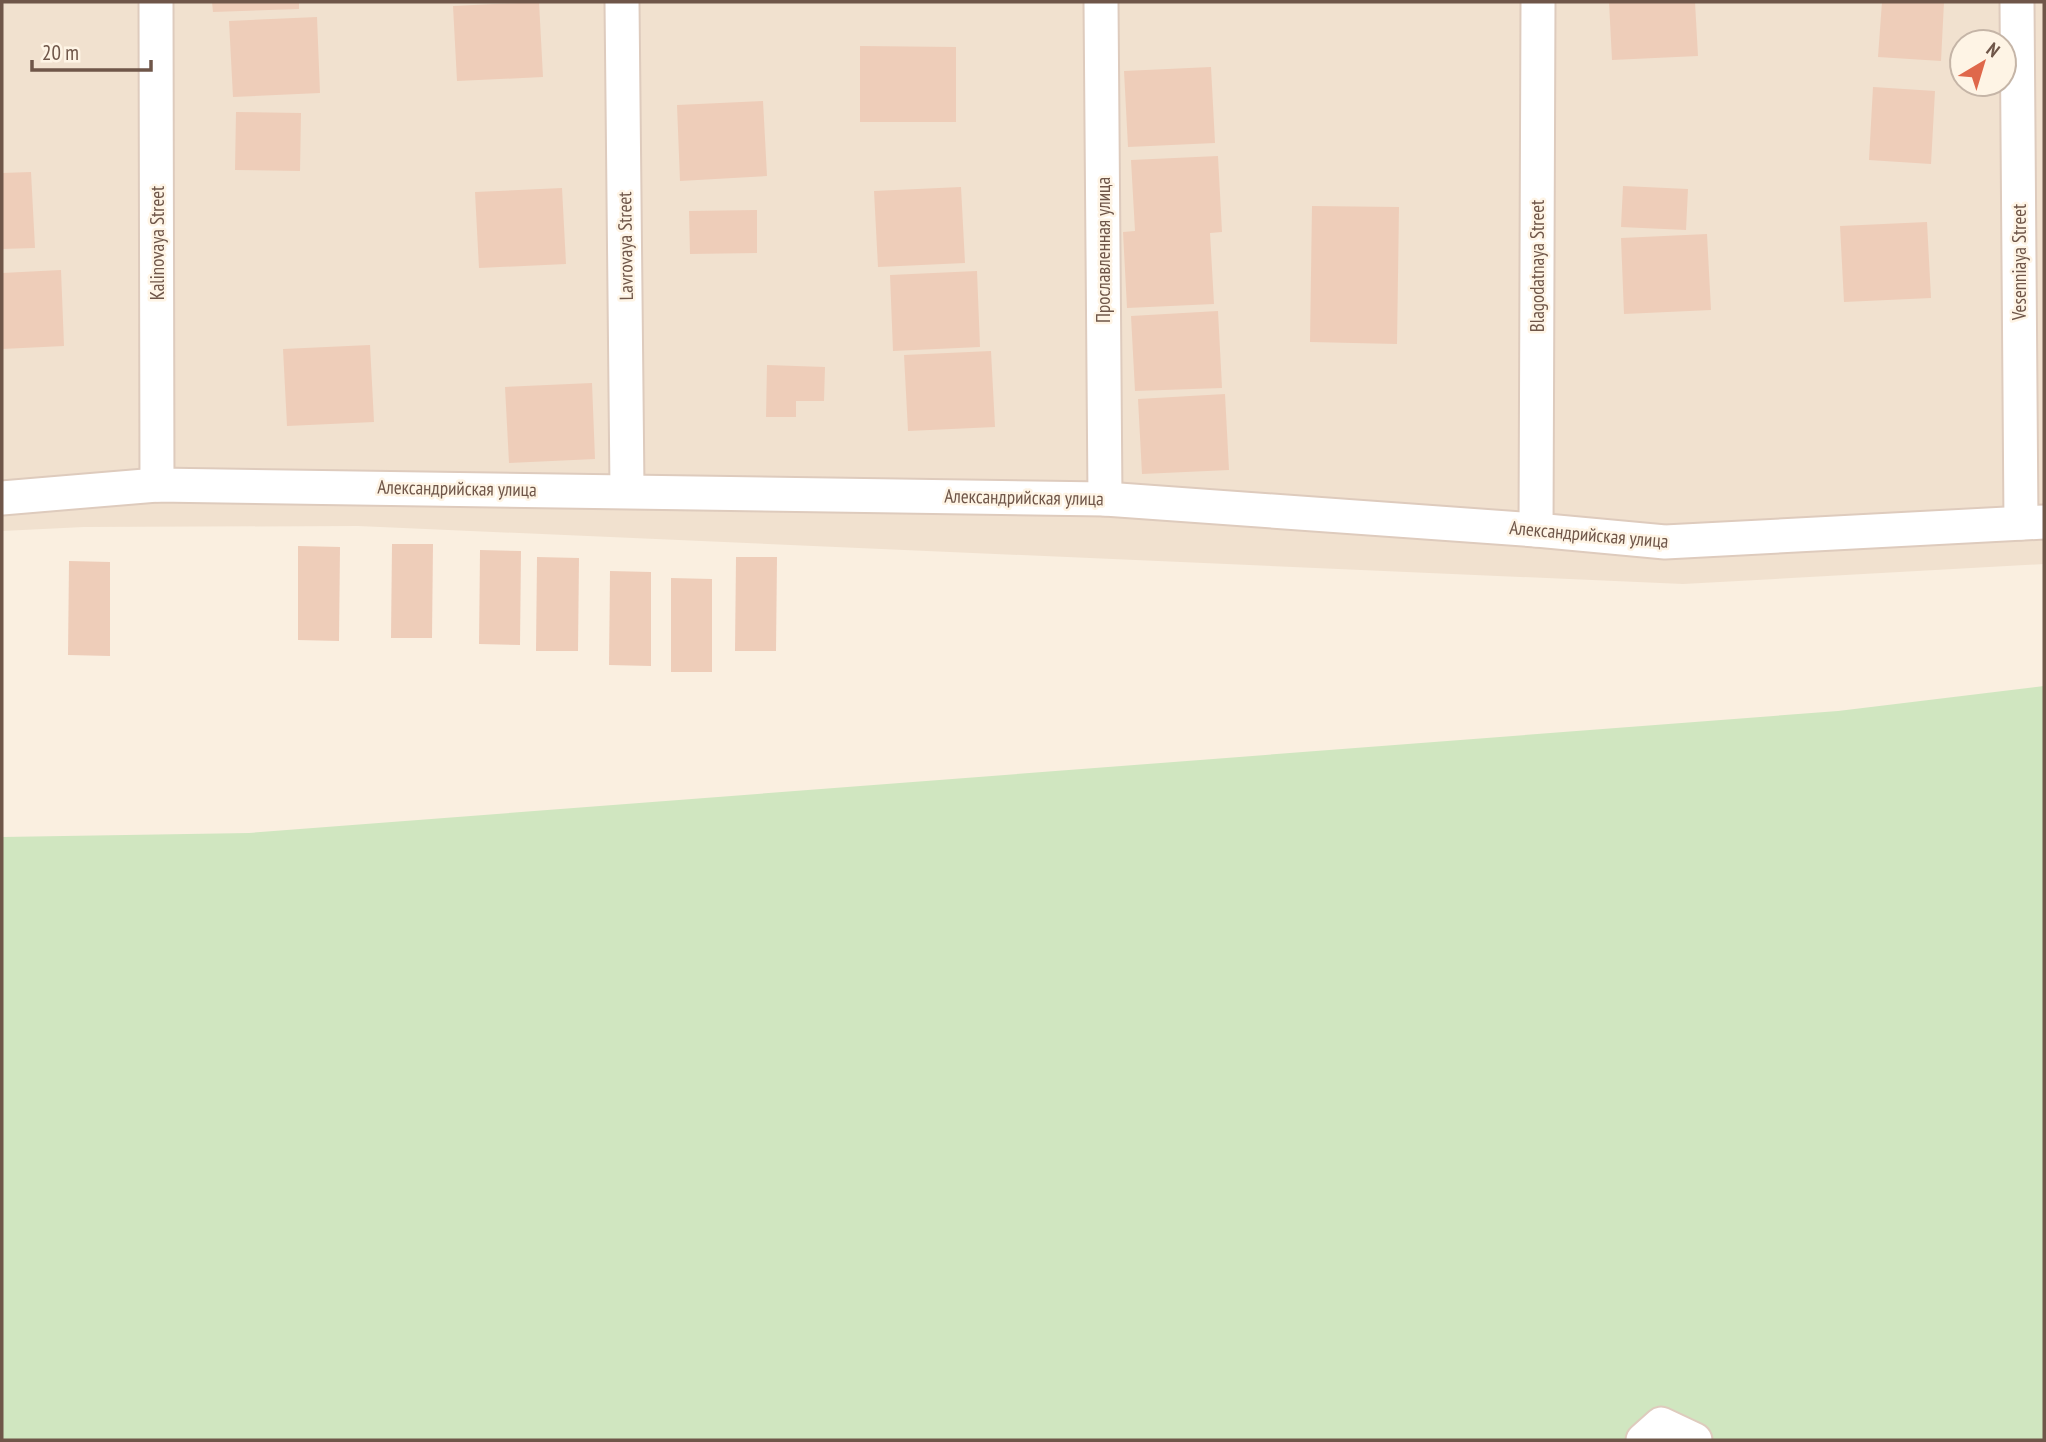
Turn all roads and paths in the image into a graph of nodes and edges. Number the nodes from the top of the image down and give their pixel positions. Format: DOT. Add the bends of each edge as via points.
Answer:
graph roads {
  1 [pos="156,2"];
  2 [pos="622,2"];
  3 [pos="1101,2"];
  4 [pos="1538,2"];
  5 [pos="2017,2"];
  6 [pos="157,485"];
  7 [pos="627,489"];
  8 [pos="2,498"];
  9 [pos="1105,499"];
  10 [pos="2033,523"];
  11 [pos="1536,530"];
  12 [pos="1643,1440"];
  13 [pos="1695,1440"];
  1 -- 6 [label="street, Kalinovaya Street"];
  2 -- 7 [label="street, Lavrovaya Street"];
  3 -- 9 [label="street, Прославленная улица"];
  4 -- 11 [label="street, Blagodatnaya Street"];
  5 -- 10 [label="street, Vesenniaya Street"];
  6 -- 7 [label="street, Александрийская улица"];
  6 -- 8 [label="street, Александрийская улица"];
  7 -- 9 [label="street, Александрийская улица"];
  9 -- 11 [label="street, Александрийская улица"];
  10 -- 11 [label="street, Александрийская улица" via="1665,542"];
  12 -- 13 [label="street" via="1661,1424"];
}
